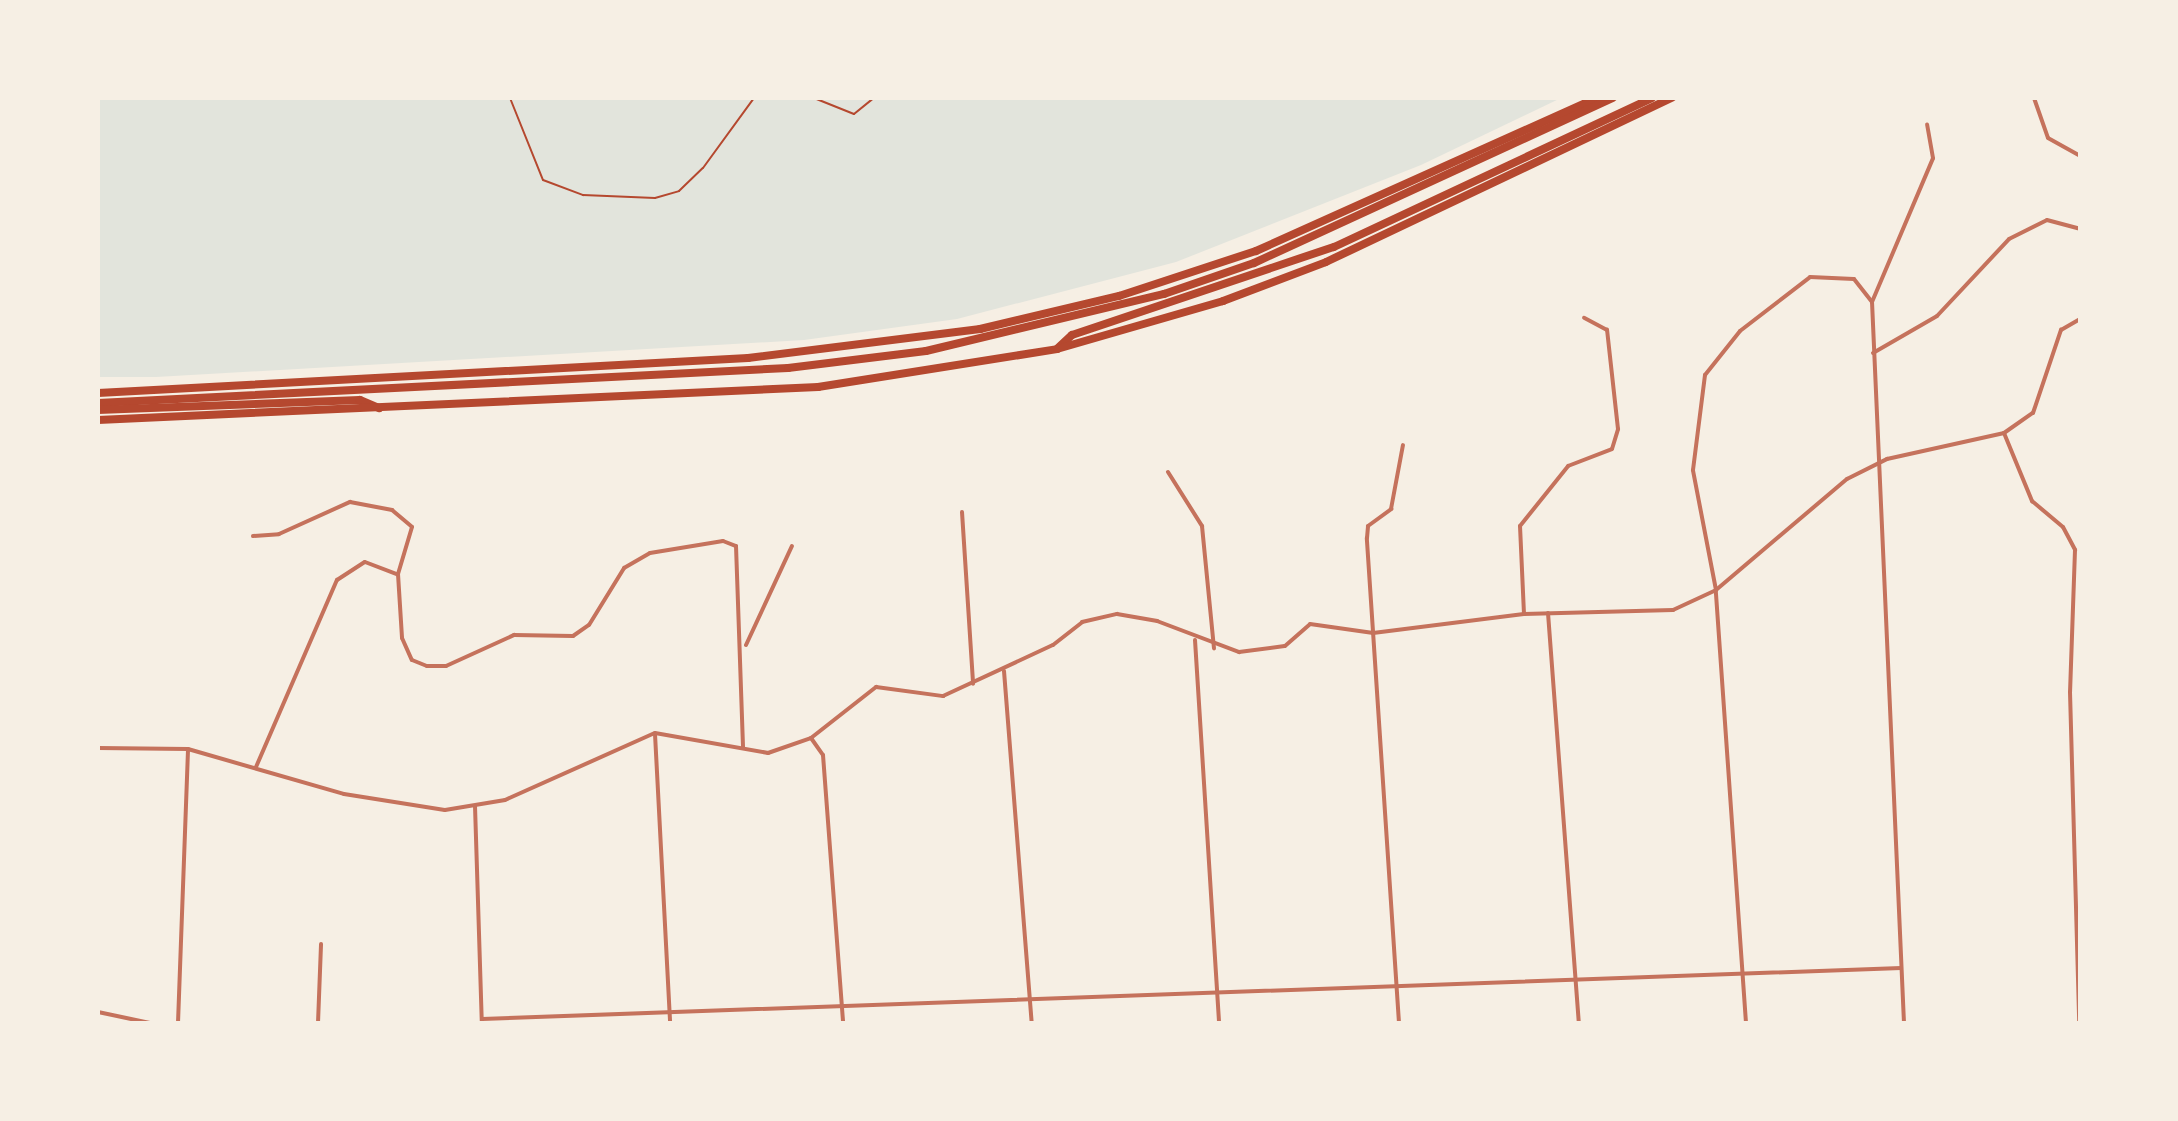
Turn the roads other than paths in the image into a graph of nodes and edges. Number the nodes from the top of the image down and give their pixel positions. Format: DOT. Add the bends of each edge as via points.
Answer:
graph roads {
  1 [pos="1596,98"];
  2 [pos="1613,98"];
  3 [pos="1652,98"];
  4 [pos="1672,98"];
  5 [pos="2034,98"];
  6 [pos="1927,125"];
  7 [pos="2080,156"];
  8 [pos="2080,229"];
  9 [pos="1872,302"];
  10 [pos="1584,318"];
  11 [pos="2080,319"];
  12 [pos="1057,349"];
  13 [pos="1873,353"];
  14 [pos="98,393"];
  15 [pos="98,403"];
  16 [pos="98,410"];
  17 [pos="384,410"];
  18 [pos="98,420"];
  19 [pos="2004,433"];
  20 [pos="1403,445"];
  21 [pos="1876,464"];
  22 [pos="1168,472"];
  23 [pos="962,512"];
  24 [pos="253,536"];
  25 [pos="792,546"];
  26 [pos="398,574"];
  27 [pos="1716,590"];
  28 [pos="1548,613"];
  29 [pos="1524,614"];
  30 [pos="1373,633"];
  31 [pos="1195,640"];
  32 [pos="745,647"];
  33 [pos="1214,648"];
  34 [pos="1004,669"];
  35 [pos="973,684"];
  36 [pos="655,733"];
  37 [pos="811,738"];
  38 [pos="98,748"];
  39 [pos="743,748"];
  40 [pos="188,749"];
  41 [pos="256,767"];
  42 [pos="475,805"];
  43 [pos="321,944"];
  44 [pos="1901,968"];
  45 [pos="1743,973"];
  46 [pos="1576,979"];
  47 [pos="1396,986"];
  48 [pos="1217,991"];
  49 [pos="1030,997"];
  50 [pos="841,1005"];
  51 [pos="669,1011"];
  52 [pos="98,1012"];
  53 [pos="482,1021"];
  54 [pos="150,1023"];
  55 [pos="178,1023"];
  56 [pos="318,1023"];
  57 [pos="670,1023"];
  58 [pos="843,1023"];
  59 [pos="1032,1023"];
  60 [pos="1219,1023"];
  61 [pos="1399,1023"];
  62 [pos="1579,1023"];
  63 [pos="1746,1023"];
  64 [pos="1904,1023"];
  65 [pos="2079,1023"];
  1 -- 14 [label="highway" via="1269,246 1119,296 980,329 748,358"];
  2 -- 15 [label="highway" via="1254,263 1123,305 926,351 788,368"];
  3 -- 12 [label="highway" via="1334,247 1072,335"];
  4 -- 12 [label="highway" via="1326,262 1223,301"];
  5 -- 7 [label="street" via="2048,138"];
  6 -- 9 [label="street" via="1933,158"];
  8 -- 13 [label="street" via="2047,220 2009,239 1937,316"];
  9 -- 13 [label="street"];
  9 -- 27 [label="street" via="1854,279 1810,277 1740,331 1705,375 1693,470"];
  10 -- 29 [label="street" via="1607,330 1618,429 1612,449 1568,466 1520,526"];
  11 -- 19 [label="street" via="2061,330 2033,413"];
  12 -- 17 [label="highway" via="818,387"];
  13 -- 21 [label="street"];
  16 -- 17 [label="highway" via="360,400"];
  17 -- 18 [label="highway"];
  19 -- 21 [label="street"];
  19 -- 65 [label="street" via="2032,501 2063,527 2075,550 2070,692"];
  20 -- 30 [label="street" via="1391,509 1368,526"];
  21 -- 27 [label="street" via="1847,479"];
  21 -- 44 [label="street"];
  22 -- 33 [label="street" via="1202,526"];
  23 -- 35 [label="street"];
  24 -- 26 [label="street" via="279,534 350,502 392,510 412,527"];
  25 -- 32 [label="street"];
  26 -- 32 [label="street" via="402,638 412,660 446,666 514,635 573,636 589,625 624,568 650,553 723,541 736,546"];
  26 -- 41 [label="street" via="365,562 337,580"];
  27 -- 28 [label="street" via="1673,610"];
  27 -- 45 [label="street"];
  28 -- 29 [label="street"];
  28 -- 46 [label="street"];
  29 -- 30 [label="street"];
  30 -- 33 [label="street" via="1310,624 1285,646"];
  30 -- 47 [label="street"];
  31 -- 33 [label="street"];
  31 -- 34 [label="street" via="1157,621 1117,614 1082,622"];
  31 -- 48 [label="street"];
  32 -- 39 [label="street"];
  34 -- 35 [label="street"];
  34 -- 49 [label="street"];
  35 -- 37 [label="street" via="943,696 876,687"];
  36 -- 39 [label="street"];
  36 -- 42 [label="street" via="505,800"];
  36 -- 51 [label="street"];
  37 -- 39 [label="street" via="768,753"];
  37 -- 50 [label="street" via="823,755"];
  38 -- 40 [label="street"];
  40 -- 41 [label="street"];
  40 -- 55 [label="street"];
  41 -- 42 [label="street" via="344,794 445,810"];
  42 -- 53 [label="street"];
  43 -- 56 [label="street"];
  44 -- 45 [label="street"];
  44 -- 64 [label="street"];
  45 -- 46 [label="street"];
  45 -- 63 [label="street"];
  46 -- 47 [label="street"];
  46 -- 62 [label="street"];
  47 -- 48 [label="street"];
  47 -- 61 [label="street"];
  48 -- 49 [label="street"];
  48 -- 60 [label="street"];
  49 -- 50 [label="street"];
  49 -- 59 [label="street"];
  50 -- 51 [label="street"];
  50 -- 58 [label="street"];
  51 -- 53 [label="street"];
  51 -- 57 [label="street"];
  52 -- 54 [label="street"];
}
